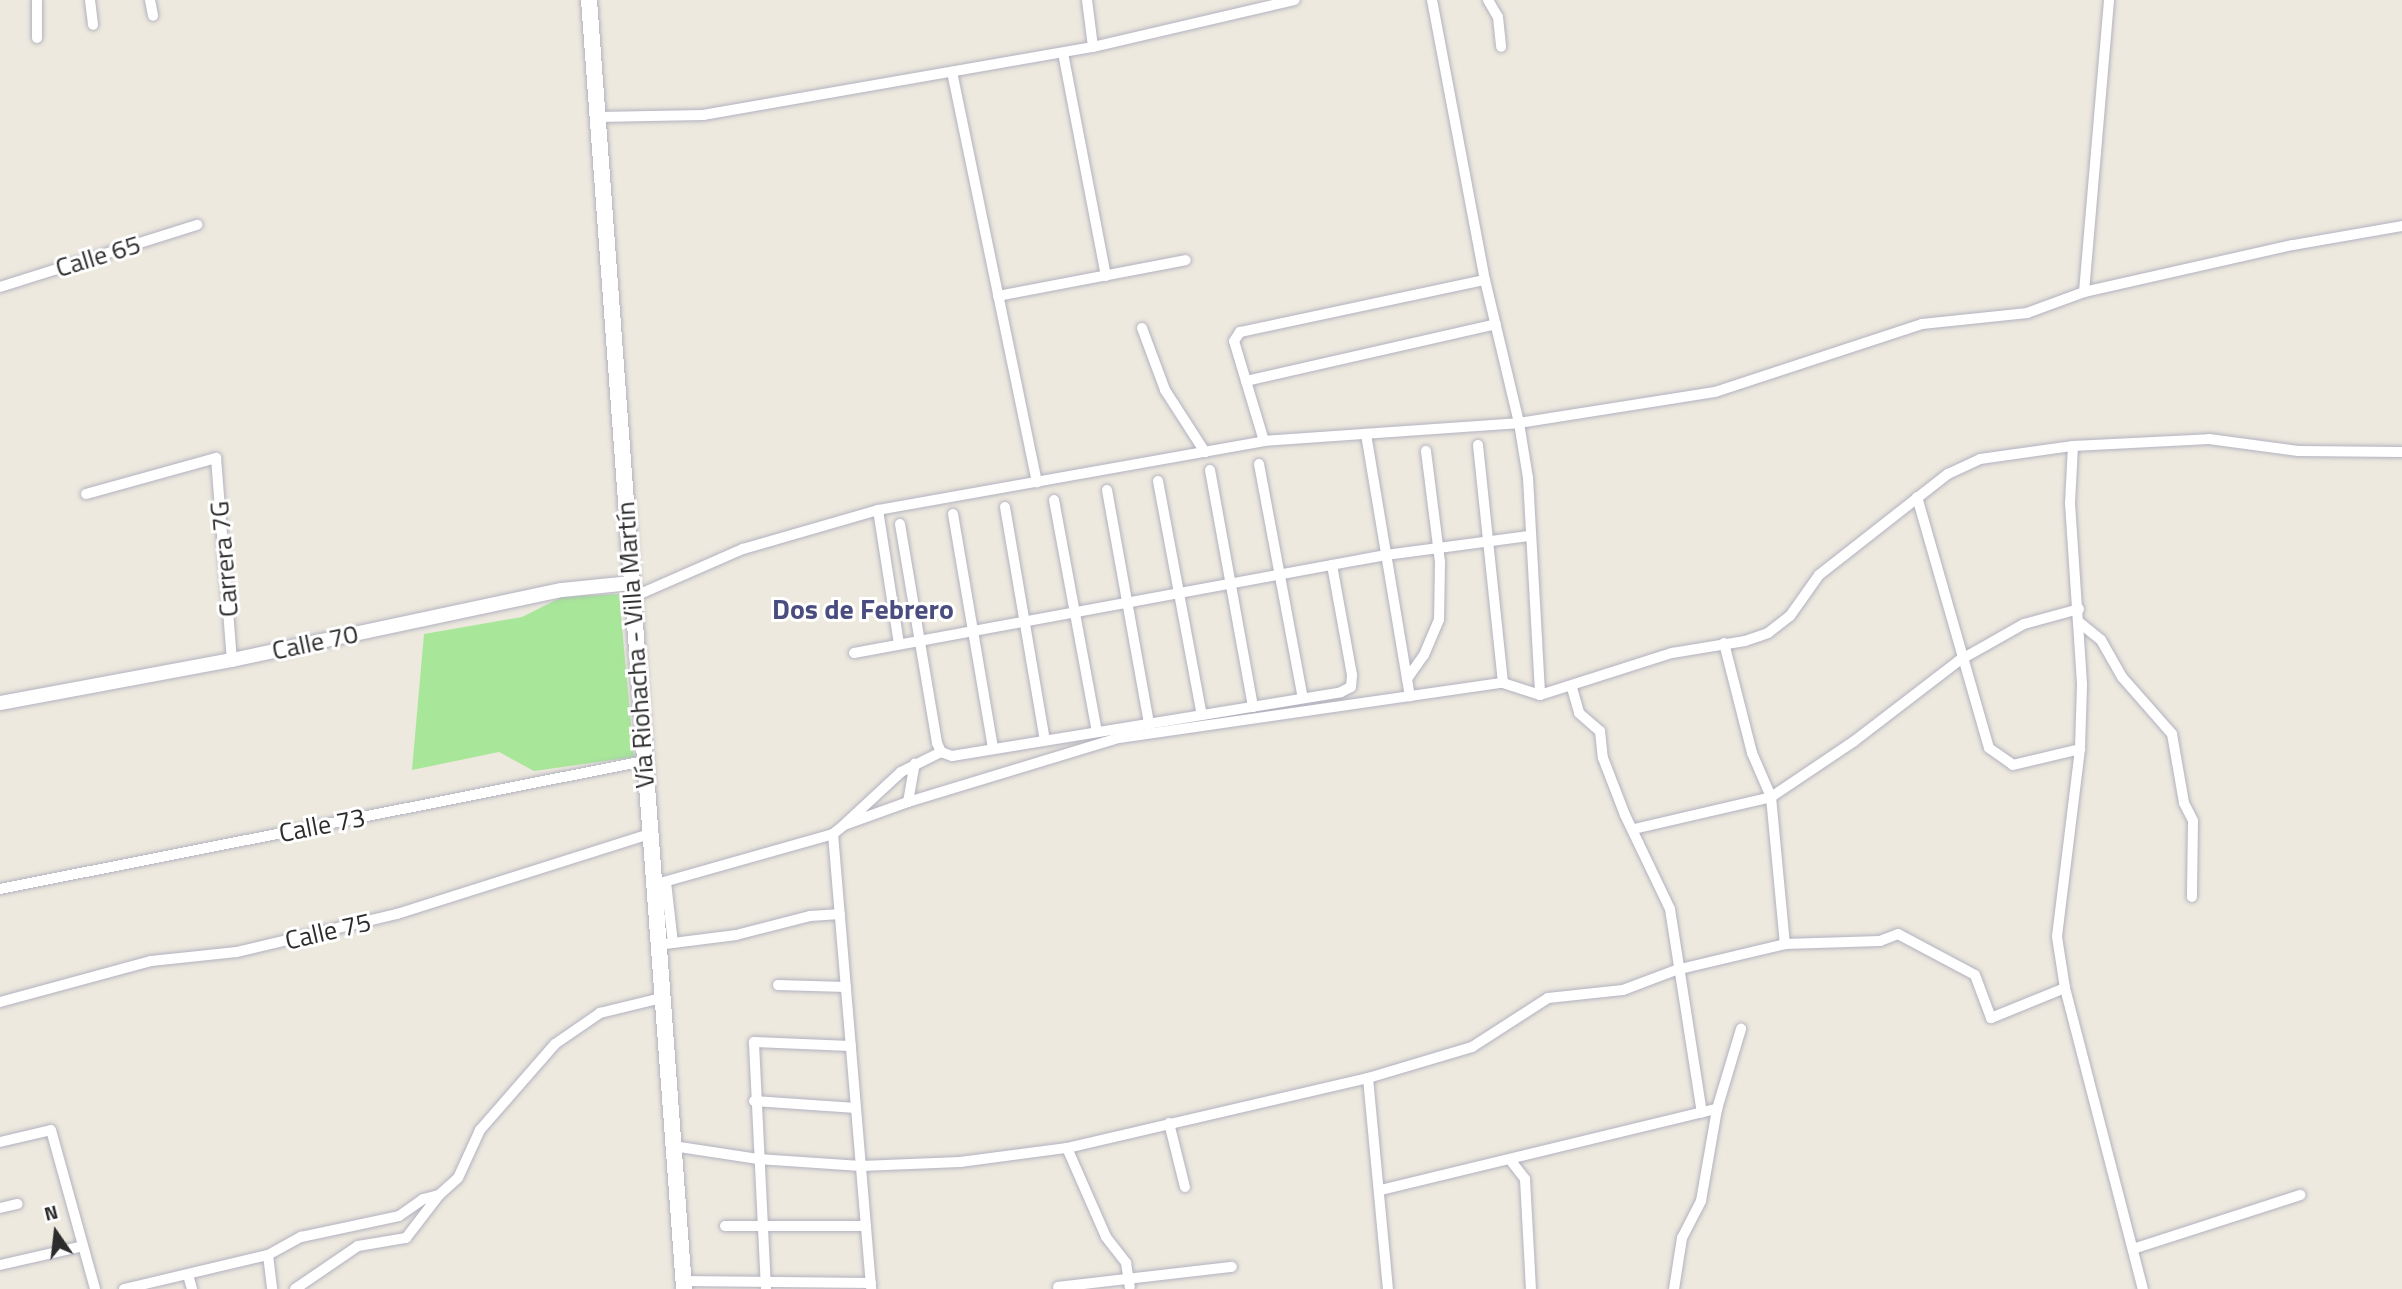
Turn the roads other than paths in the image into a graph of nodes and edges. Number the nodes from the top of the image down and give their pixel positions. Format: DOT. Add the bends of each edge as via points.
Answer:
graph roads {
  1 [pos="37,0"];
  2 [pos="90,0"];
  3 [pos="150,0"];
  4 [pos="589,0"];
  5 [pos="1087,0"];
  6 [pos="1295,0"];
  7 [pos="1432,0"];
  8 [pos="1488,0"];
  9 [pos="2109,0"];
  10 [pos="153,16"];
  11 [pos="93,25"];
  12 [pos="37,38"];
  13 [pos="1093,47"];
  14 [pos="1501,47"];
  15 [pos="1063,53"];
  16 [pos="952,72"];
  17 [pos="597,117"];
  18 [pos="197,225"];
  19 [pos="2402,226"];
  20 [pos="1186,260"];
  21 [pos="1106,276"];
  22 [pos="1485,280"];
  23 [pos="0,287"];
  24 [pos="2084,292"];
  25 [pos="998,296"];
  26 [pos="1496,324"];
  27 [pos="1142,328"];
  28 [pos="1246,381"];
  29 [pos="1519,423"];
  30 [pos="1366,434"];
  31 [pos="1264,441"];
  32 [pos="1478,445"];
  33 [pos="2073,446"];
  34 [pos="1426,451"];
  35 [pos="1205,452"];
  36 [pos="2402,452"];
  37 [pos="1259,464"];
  38 [pos="1210,470"];
  39 [pos="1158,481"];
  40 [pos="1037,482"];
  41 [pos="1107,490"];
  42 [pos="86,494"];
  43 [pos="1917,498"];
  44 [pos="1054,500"];
  45 [pos="1005,507"];
  46 [pos="878,510"];
  47 [pos="953,514"];
  48 [pos="900,524"];
  49 [pos="1530,536"];
  50 [pos="1488,542"];
  51 [pos="1438,548"];
  52 [pos="1386,555"];
  53 [pos="1332,565"];
  54 [pos="1280,575"];
  55 [pos="1230,584"];
  56 [pos="632,590"];
  57 [pos="1181,593"];
  58 [pos="1128,603"];
  59 [pos="2079,609"];
  60 [pos="1077,612"];
  61 [pos="1023,622"];
  62 [pos="2080,623"];
  63 [pos="973,631"];
  64 [pos="917,641"];
  65 [pos="1724,643"];
  66 [pos="899,644"];
  67 [pos="855,653"];
  68 [pos="232,660"];
  69 [pos="1960,660"];
  70 [pos="1407,679"];
  71 [pos="1503,683"];
  72 [pos="1572,688"];
  73 [pos="1540,695"];
  74 [pos="1410,696"];
  75 [pos="1303,698"];
  76 [pos="0,703"];
  77 [pos="1253,706"];
  78 [pos="1202,715"];
  79 [pos="1149,724"];
  80 [pos="1097,732"];
  81 [pos="1045,741"];
  82 [pos="993,749"];
  83 [pos="2080,749"];
  84 [pos="942,752"];
  85 [pos="644,761"];
  86 [pos="915,764"];
  87 [pos="1771,797"];
  88 [pos="908,802"];
  89 [pos="844,825"];
  90 [pos="1634,829"];
  91 [pos="649,834"];
  92 [pos="833,834"];
  93 [pos="660,884"];
  94 [pos="0,889"];
  95 [pos="2192,897"];
  96 [pos="840,914"];
  97 [pos="665,944"];
  98 [pos="1785,944"];
  99 [pos="1676,970"];
  100 [pos="778,985"];
  101 [pos="846,987"];
  102 [pos="2065,988"];
  103 [pos="661,998"];
  104 [pos="0,1002"];
  105 [pos="1741,1029"];
  106 [pos="851,1046"];
  107 [pos="1368,1078"];
  108 [pos="754,1101"];
  109 [pos="856,1108"];
  110 [pos="1717,1109"];
  111 [pos="1702,1113"];
  112 [pos="1169,1124"];
  113 [pos="0,1142"];
  114 [pos="673,1146"];
  115 [pos="1067,1148"];
  116 [pos="758,1159"];
  117 [pos="1511,1161"];
  118 [pos="861,1166"];
  119 [pos="1185,1187"];
  120 [pos="1381,1190"];
  121 [pos="439,1195"];
  122 [pos="2300,1195"];
  123 [pos="18,1204"];
  124 [pos="0,1208"];
  125 [pos="725,1226"];
  126 [pos="762,1226"];
  127 [pos="866,1226"];
  128 [pos="83,1246"];
  129 [pos="2133,1249"];
  130 [pos="268,1255"];
  131 [pos="0,1265"];
  132 [pos="1232,1267"];
  133 [pos="188,1275"];
  134 [pos="683,1285"];
  135 [pos="766,1285"];
  136 [pos="871,1286"];
  137 [pos="1130,1286"];
  138 [pos="1058,1287"];
  139 [pos="95,1289"];
  140 [pos="124,1289"];
  141 [pos="192,1289"];
  142 [pos="272,1289"];
  143 [pos="295,1289"];
  144 [pos="1388,1289"];
  145 [pos="1531,1289"];
  146 [pos="1674,1289"];
  147 [pos="2143,1289"];
  1 -- 12 [label="street"];
  2 -- 11 [label="street"];
  3 -- 10 [label="street"];
  4 -- 17 [label="main road, Vía Riohacha - Villa Martín"];
  5 -- 13 [label="street"];
  6 -- 13 [label="street"];
  7 -- 22 [label="street"];
  8 -- 14 [label="street" via="1497,17"];
  9 -- 24 [label="street"];
  13 -- 15 [label="street"];
  15 -- 16 [label="street"];
  15 -- 21 [label="street"];
  16 -- 17 [label="street" via="703,115"];
  16 -- 25 [label="street"];
  17 -- 56 [label="main road, Vía Riohacha - Villa Martín"];
  18 -- 23 [label="street, Calle 65"];
  19 -- 24 [label="street" via="2293,245"];
  20 -- 21 [label="street"];
  21 -- 25 [label="street"];
  22 -- 26 [label="street"];
  22 -- 28 [label="street" via="1240,331 1234,341"];
  24 -- 29 [label="street" via="2026,313 1922,324 1715,393"];
  25 -- 40 [label="street"];
  26 -- 28 [label="street"];
  26 -- 29 [label="street"];
  27 -- 35 [label="street" via="1165,390"];
  28 -- 31 [label="street"];
  29 -- 30 [label="street"];
  29 -- 49 [label="street"];
  30 -- 31 [label="street"];
  30 -- 52 [label="street"];
  31 -- 35 [label="street"];
  32 -- 50 [label="street"];
  33 -- 36 [label="street" via="2208,439 2298,451"];
  33 -- 43 [label="street" via="1980,459 1948,474"];
  33 -- 59 [label="street" via="2070,503"];
  34 -- 51 [label="street"];
  35 -- 40 [label="street"];
  37 -- 54 [label="street"];
  38 -- 55 [label="street"];
  39 -- 57 [label="street"];
  40 -- 46 [label="street"];
  41 -- 58 [label="street"];
  42 -- 68 [label="street, Carrera 7G" via="216,458"];
  43 -- 65 [label="street" via="1819,575 1790,616 1768,633"];
  43 -- 69 [label="street"];
  44 -- 60 [label="street"];
  45 -- 61 [label="street"];
  46 -- 56 [label="street" via="743,549"];
  46 -- 66 [label="street"];
  47 -- 63 [label="street"];
  48 -- 64 [label="street"];
  49 -- 50 [label="street"];
  49 -- 73 [label="street"];
  50 -- 51 [label="street"];
  50 -- 71 [label="street"];
  51 -- 52 [label="street"];
  51 -- 70 [label="street" via="1439,620 1424,655"];
  52 -- 53 [label="street"];
  52 -- 70 [label="street"];
  53 -- 54 [label="street"];
  53 -- 75 [label="street" via="1351,687"];
  54 -- 55 [label="street"];
  54 -- 75 [label="street"];
  55 -- 57 [label="street"];
  55 -- 77 [label="street"];
  56 -- 68 [label="street, Calle 70" via="538,595"];
  56 -- 85 [label="main road, Vía Riohacha - Villa Martín"];
  57 -- 58 [label="street"];
  57 -- 78 [label="street"];
  58 -- 60 [label="street"];
  58 -- 79 [label="street"];
  59 -- 62 [label="street"];
  59 -- 69 [label="street" via="2024,624"];
  60 -- 61 [label="street"];
  60 -- 80 [label="street"];
  61 -- 63 [label="street"];
  61 -- 81 [label="street"];
  62 -- 83 [label="street"];
  62 -- 95 [label="street" via="2102,640 2122,677 2172,734 2184,803 2193,821"];
  63 -- 64 [label="street"];
  63 -- 82 [label="street"];
  64 -- 66 [label="street"];
  64 -- 84 [label="street"];
  65 -- 72 [label="street" via="1672,653"];
  65 -- 87 [label="street" via="1752,752"];
  66 -- 67 [label="street"];
  68 -- 76 [label="street, Calle 70"];
  69 -- 83 [label="street" via="1989,748 2013,765"];
  69 -- 87 [label="street" via="1853,742"];
  70 -- 74 [label="street"];
  71 -- 73 [label="street"];
  71 -- 74 [label="street"];
  72 -- 73 [label="street"];
  72 -- 90 [label="street" via="1579,713 1600,731 1603,758"];
  74 -- 88 [label="street" via="1119,738"];
  75 -- 77 [label="street"];
  77 -- 78 [label="street"];
  78 -- 79 [label="street"];
  79 -- 80 [label="street"];
  80 -- 81 [label="street"];
  81 -- 82 [label="street"];
  82 -- 84 [label="street" via="952,756"];
  83 -- 102 [label="street" via="2057,937"];
  84 -- 86 [label="street"];
  85 -- 91 [label="main road, Vía Riohacha - Villa Martín"];
  85 -- 94 [label="street, Calle 73"];
  86 -- 88 [label="street"];
  86 -- 89 [label="street" via="887,782"];
  87 -- 90 [label="street"];
  87 -- 98 [label="street"];
  88 -- 89 [label="street"];
  89 -- 92 [label="street"];
  90 -- 99 [label="street" via="1655,886 1670,909"];
  91 -- 93 [label="main road, Vía Riohacha - Villa Martín"];
  91 -- 104 [label="street, Calle 75" via="397,914 237,952 151,961"];
  92 -- 93 [label="street"];
  92 -- 96 [label="street"];
  93 -- 97 [label="main road, Vía Riohacha - Villa Martín"];
  96 -- 97 [label="street"];
  96 -- 101 [label="street"];
  97 -- 103 [label="main road, Vía Riohacha - Villa Martín"];
  98 -- 99 [label="street"];
  98 -- 102 [label="street" via="1866,942 1898,934 1975,975 1991,1018"];
  99 -- 107 [label="street" via="1623,990 1548,998 1472,1047"];
  99 -- 111 [label="street"];
  100 -- 101 [label="street"];
  101 -- 106 [label="street"];
  102 -- 129 [label="street"];
  103 -- 114 [label="main road, Vía Riohacha - Villa Martín"];
  103 -- 121 [label="street" via="600,1013 555,1045 480,1130 458,1178"];
  105 -- 110 [label="street"];
  106 -- 108 [label="street" via="754,1042"];
  106 -- 109 [label="street"];
  107 -- 112 [label="street"];
  107 -- 120 [label="street"];
  108 -- 109 [label="street"];
  108 -- 116 [label="street"];
  109 -- 118 [label="street"];
  110 -- 111 [label="street"];
  110 -- 146 [label="street" via="1701,1201 1682,1238"];
  111 -- 117 [label="street"];
  112 -- 115 [label="street"];
  112 -- 119 [label="street"];
  113 -- 128 [label="street" via="51,1130"];
  114 -- 116 [label="street"];
  114 -- 134 [label="main road, Vía Riohacha - Villa Martín"];
  115 -- 118 [label="street" via="960,1162"];
  115 -- 137 [label="street" via="1106,1237 1126,1263"];
  116 -- 118 [label="street"];
  116 -- 126 [label="street"];
  117 -- 120 [label="street"];
  117 -- 145 [label="street" via="1525,1179"];
  118 -- 127 [label="street"];
  120 -- 144 [label="street"];
  121 -- 130 [label="street" via="423,1199 399,1216 301,1237"];
  121 -- 143 [label="street" via="406,1238 358,1246"];
  122 -- 129 [label="street"];
  123 -- 124 [label="street"];
  125 -- 126 [label="street"];
  126 -- 127 [label="street"];
  126 -- 135 [label="street"];
  127 -- 136 [label="street"];
  128 -- 131 [label="street"];
  128 -- 139 [label="street"];
  129 -- 147 [label="street"];
  130 -- 133 [label="street"];
  130 -- 142 [label="street"];
  132 -- 137 [label="street"];
  133 -- 140 [label="street"];
  133 -- 141 [label="street"];
  134 -- 135 [label="street"];
  135 -- 136 [label="street"];
  137 -- 138 [label="street"];
}
